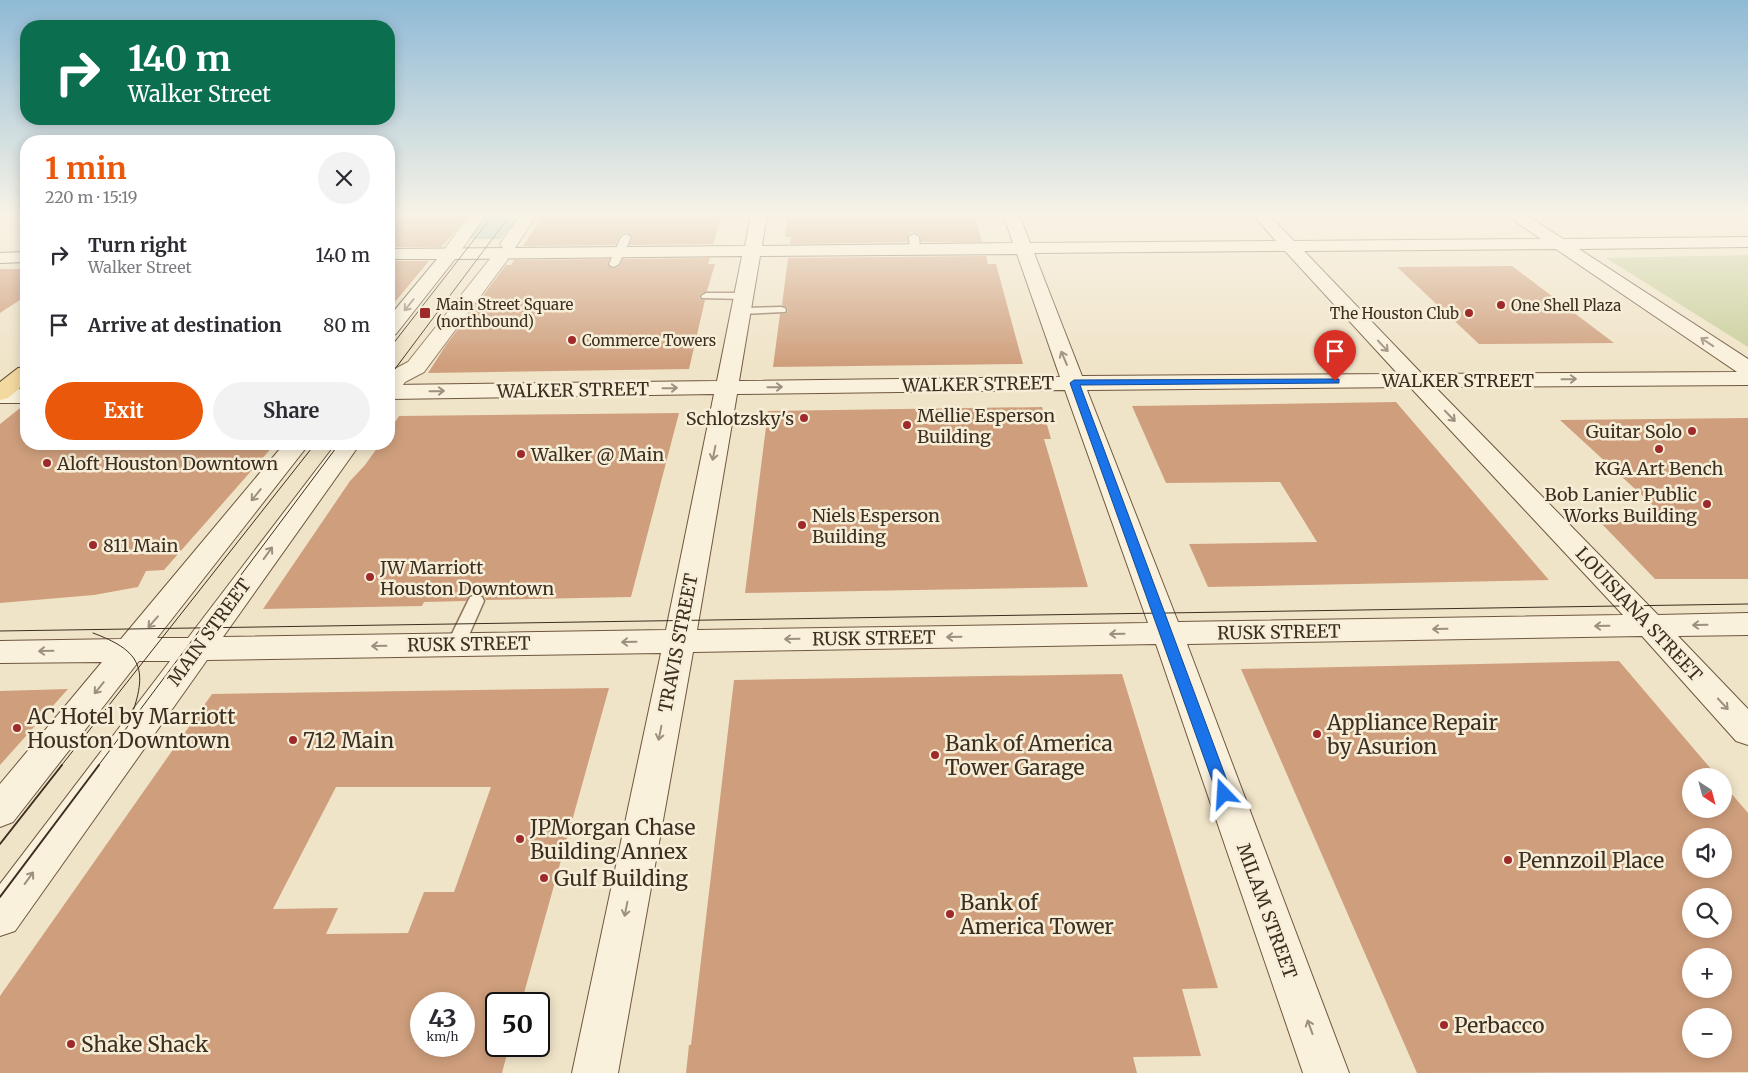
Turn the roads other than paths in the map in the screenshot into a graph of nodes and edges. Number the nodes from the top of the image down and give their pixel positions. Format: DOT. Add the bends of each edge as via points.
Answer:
graph roads {
  1 [pos="442,264"];
  2 [pos="495,264"];
  3 [pos="750,264"];
  4 [pos="1030,264"];
  5 [pos="1307,264"];
  6 [pos="1591,264"];
  7 [pos="706,296"];
  8 [pos="743,303"];
  9 [pos="781,310"];
  10 [pos="395,323"];
  11 [pos="1748,369"];
  12 [pos="20,378"];
  13 [pos="1748,378"];
  14 [pos="395,379"];
  15 [pos="1416,381"];
  16 [pos="1074,383"];
  17 [pos="726,388"];
  18 [pos="395,390"];
  19 [pos="0,395"];
  20 [pos="20,396"];
  21 [pos="292,450"];
  22 [pos="344,450"];
  23 [pos="476,601"];
  24 [pos="1748,624"];
  25 [pos="1651,626"];
  26 [pos="1166,633"];
  27 [pos="678,641"];
  28 [pos="456,644"];
  29 [pos="197,648"];
  30 [pos="130,650"];
  31 [pos="0,652"];
  32 [pos="1748,731"];
  33 [pos="0,811"];
  34 [pos="0,917"];
  35 [pos="595,1073"];
  36 [pos="1326,1073"];
  1 -- 10 [label="main road, one-way"];
  2 -- 14 [label="main road" via="416,367"];
  3 -- 8 [label="main road, TRAVIS STREET"];
  16 -- 4 [label="main road, MILAM STREET, one-way"];
  5 -- 15 [label="main road, LOUISIANA STREET, one-way"];
  11 -- 6 [label="main road, one-way"];
  7 -- 8 [label="lane"];
  8 -- 9 [label="lane"];
  8 -- 17 [label="main road, TRAVIS STREET"];
  12 -- 19 [label="main road"];
  15 -- 13 [label="main road, WALKER STREET, one-way"];
  15 -- 16 [label="main road, WALKER STREET"];
  15 -- 25 [label="main road, LOUISIANA STREET, one-way"];
  17 -- 16 [label="main road, WALKER STREET, one-way"];
  16 -- 26 [label="main road, MILAM STREET"];
  18 -- 17 [label="main road, WALKER STREET, one-way"];
  17 -- 27 [label="main road, TRAVIS STREET, one-way"];
  19 -- 20 [label="main road"];
  21 -- 30 [label="main road, one-way"];
  29 -- 22 [label="main road, MAIN STREET, one-way"];
  23 -- 28 [label="lane"];
  24 -- 25 [label="main road, RUSK STREET, one-way"];
  25 -- 26 [label="main road, RUSK STREET, one-way"];
  25 -- 32 [label="main road, LOUISIANA STREET, one-way"];
  26 -- 27 [label="main road, RUSK STREET, one-way"];
  36 -- 26 [label="main road, MILAM STREET, one-way"];
  27 -- 28 [label="main road, RUSK STREET, one-way"];
  27 -- 35 [label="main road, TRAVIS STREET, one-way"];
  28 -- 29 [label="main road, RUSK STREET, one-way"];
  29 -- 30 [label="main road, RUSK STREET"];
  34 -- 29 [label="main road, MAIN STREET, one-way"];
  30 -- 31 [label="main road, RUSK STREET, one-way"];
  30 -- 33 [label="main road, one-way"];
}
